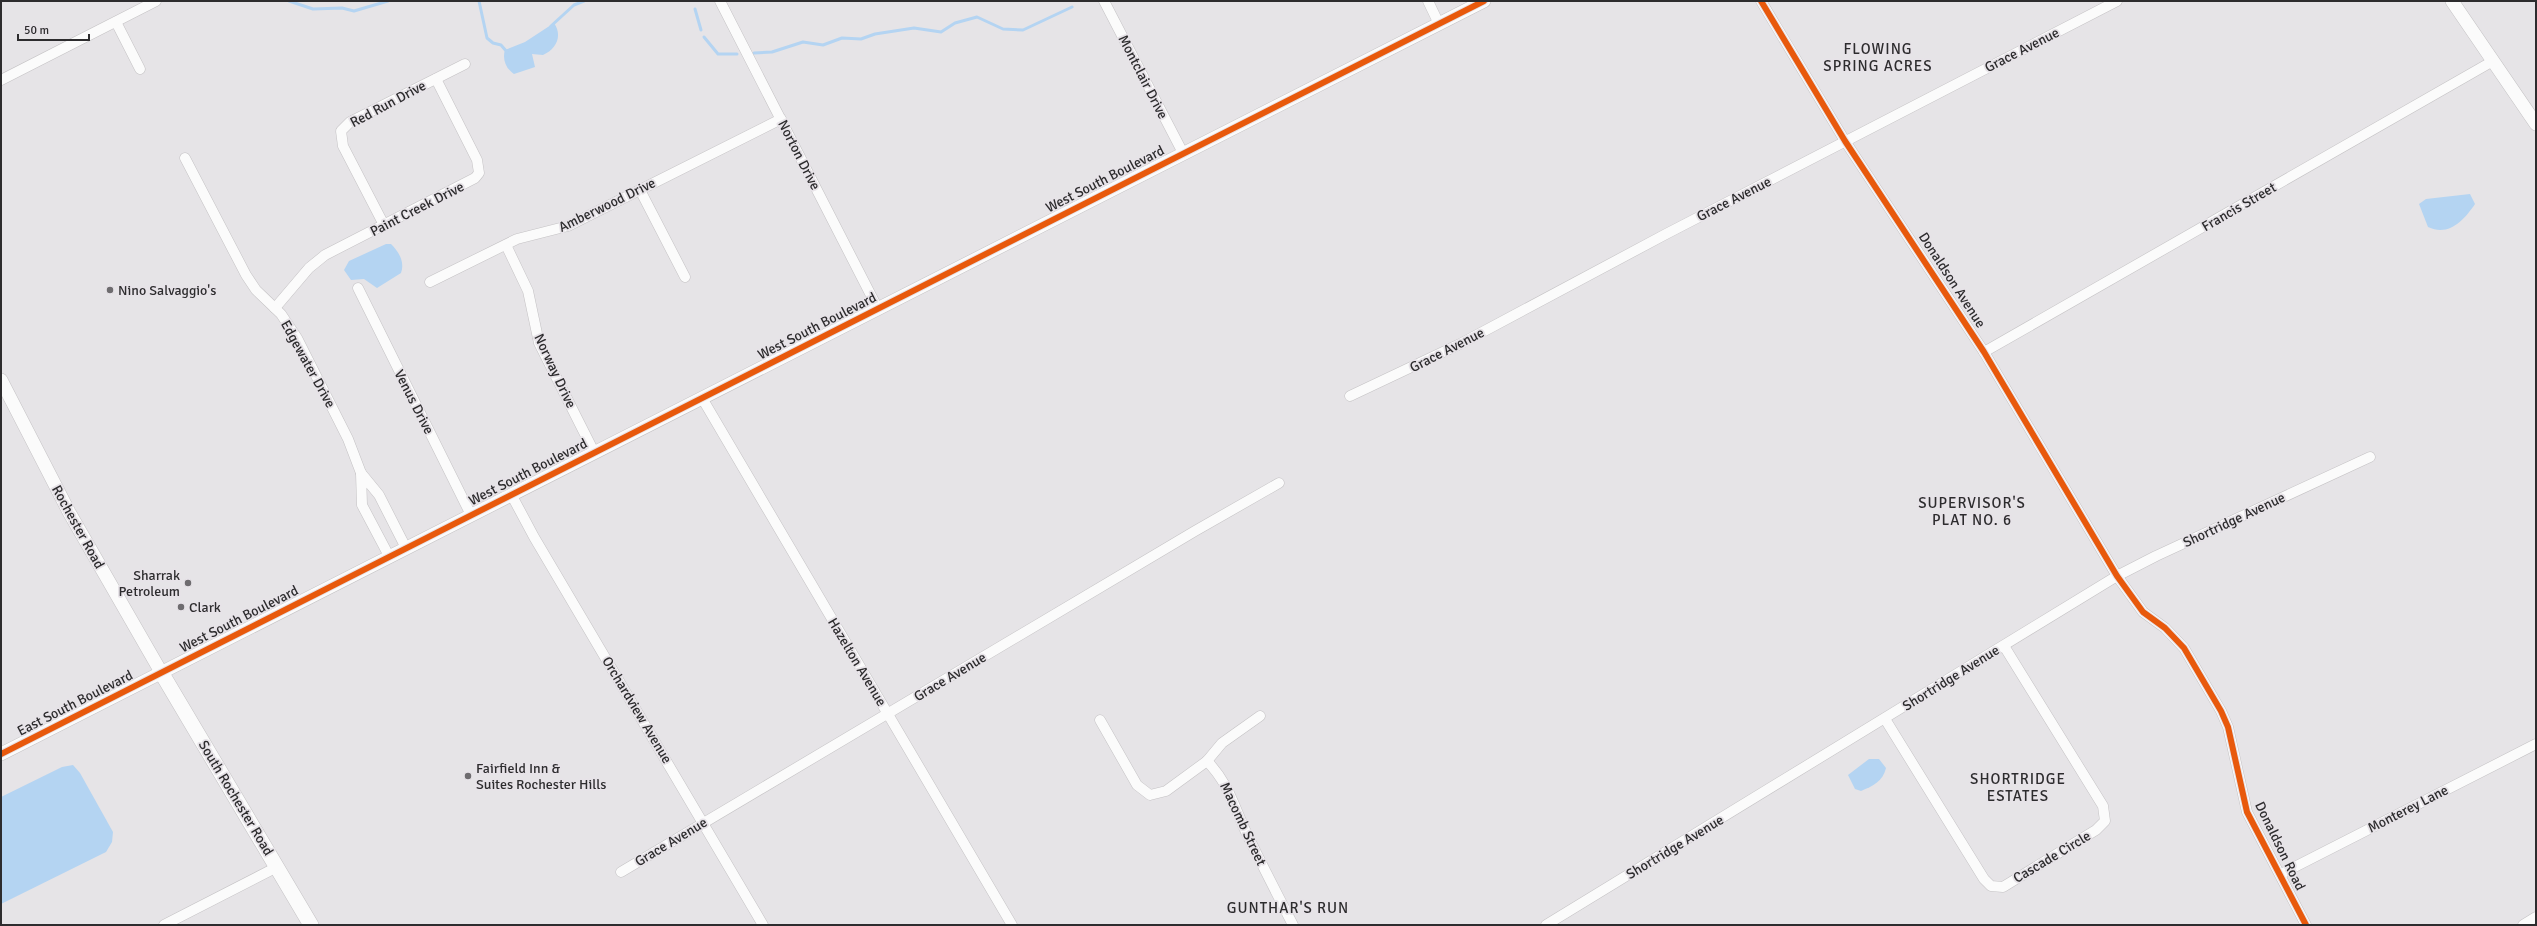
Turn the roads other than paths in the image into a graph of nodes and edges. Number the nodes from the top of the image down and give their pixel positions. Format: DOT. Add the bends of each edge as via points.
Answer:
graph roads {
  1 [pos="156,1"];
  2 [pos="720,1"];
  3 [pos="1104,1"];
  4 [pos="1428,1"];
  5 [pos="1484,1"];
  6 [pos="1761,1"];
  7 [pos="2117,1"];
  8 [pos="2452,1"];
  9 [pos="116,22"];
  10 [pos="1439,24"];
  11 [pos="2493,61"];
  12 [pos="465,64"];
  13 [pos="140,69"];
  14 [pos="436,78"];
  15 [pos="1,80"];
  16 [pos="780,119"];
  17 [pos="2536,124"];
  18 [pos="1845,141"];
  19 [pos="1183,153"];
  20 [pos="185,158"];
  21 [pos="640,190"];
  22 [pos="384,225"];
  23 [pos="506,245"];
  24 [pos="685,277"];
  25 [pos="430,282"];
  26 [pos="358,288"];
  27 [pos="275,308"];
  28 [pos="878,309"];
  29 [pos="1984,352"];
  30 [pos="1,380"];
  31 [pos="1350,396"];
  32 [pos="702,398"];
  33 [pos="594,452"];
  34 [pos="2370,458"];
  35 [pos="361,474"];
  36 [pos="1279,483"];
  37 [pos="511,494"];
  38 [pos="471,515"];
  39 [pos="406,548"];
  40 [pos="389,556"];
  41 [pos="2116,576"];
  42 [pos="2004,646"];
  43 [pos="161,672"];
  44 [pos="888,713"];
  45 [pos="1260,716"];
  46 [pos="1885,718"];
  47 [pos="1100,720"];
  48 [pos="2536,744"];
  49 [pos="1,754"];
  50 [pos="1207,761"];
  51 [pos="703,822"];
  52 [pos="277,867"];
  53 [pos="621,872"];
  54 [pos="2281,874"];
  55 [pos="2536,917"];
  56 [pos="164,925"];
  57 [pos="311,925"];
  58 [pos="763,925"];
  59 [pos="1012,925"];
  60 [pos="1293,925"];
  61 [pos="1546,925"];
  62 [pos="2306,925"];
  63 [pos="2524,925"];
  1 -- 9 [label="street"];
  2 -- 16 [label="street, Norton Drive"];
  3 -- 19 [label="street, Montclair Drive"];
  4 -- 10 [label="street"];
  5 -- 10 [label="street, West South Boulevard"];
  6 -- 18 [label="street, Donaldson Avenue"];
  7 -- 18 [label="street, Grace Avenue"];
  8 -- 11 [label="street"];
  9 -- 13 [label="street"];
  9 -- 15 [label="street"];
  10 -- 19 [label="street, West South Boulevard"];
  11 -- 17 [label="street"];
  11 -- 29 [label="street, Francis Street"];
  12 -- 14 [label="street, Red Run Drive"];
  14 -- 22 [label="street, Red Run Drive" via="350,122 341,131 343,146"];
  14 -- 22 [label="street, Paint Creek Drive" via="477,160 479,173 470,182"];
  16 -- 21 [label="street, Amberwood Drive"];
  16 -- 28 [label="street, Norton Drive"];
  18 -- 29 [label="street, Donaldson Avenue"];
  18 -- 31 [label="street, Grace Avenue" via="1460,344"];
  19 -- 28 [label="street, West South Boulevard"];
  20 -- 27 [label="street, Edgewater Drive" via="246,275 256,290"];
  21 -- 23 [label="street, Amberwood Drive" via="563,228 523,237"];
  21 -- 24 [label="street"];
  22 -- 27 [label="street, Paint Creek Drive" via="316,262"];
  23 -- 25 [label="street, Amberwood Drive"];
  23 -- 33 [label="street, Norway Drive" via="528,292 539,343"];
  26 -- 38 [label="street, Venus Drive"];
  27 -- 35 [label="street, Edgewater Drive" via="298,338 348,439"];
  28 -- 32 [label="street, West South Boulevard"];
  29 -- 41 [label="street, Donaldson Avenue"];
  30 -- 43 [label="street, Rochester Road" via="69,512"];
  32 -- 33 [label="street, West South Boulevard"];
  32 -- 44 [label="street, Hazelton Avenue"];
  33 -- 37 [label="street, West South Boulevard"];
  34 -- 41 [label="street, Shortridge Avenue"];
  35 -- 39 [label="street, Edgewater Drive" via="379,495"];
  35 -- 40 [label="street, Edgewater Drive" via="362,505"];
  36 -- 44 [label="street, Grace Avenue"];
  37 -- 38 [label="street, West South Boulevard"];
  37 -- 51 [label="street, Orchardview Avenue"];
  38 -- 39 [label="street, West South Boulevard"];
  39 -- 40 [label="street, West South Boulevard"];
  40 -- 43 [label="street, West South Boulevard"];
  41 -- 42 [label="street, Shortridge Avenue"];
  41 -- 54 [label="street, Donaldson Road" via="2143,612 2165,628 2184,648 2221,711 2228,727 2247,812"];
  42 -- 46 [label="street, Shortridge Avenue"];
  42 -- 46 [label="street, Cascade Circle" via="2103,806 2105,821 2096,830 2003,887 1991,886 1984,879"];
  43 -- 49 [label="street, East South Boulevard"];
  43 -- 52 [label="main road, South Rochester Road"];
  44 -- 51 [label="street, Grace Avenue"];
  44 -- 59 [label="street, Hazelton Avenue"];
  45 -- 50 [label="street" via="1226,739"];
  46 -- 61 [label="street, Shortridge Avenue"];
  47 -- 50 [label="street" via="1137,785 1150,795 1166,791"];
  48 -- 54 [label="street, Monterey Lane"];
  50 -- 60 [label="street, Macomb Street" via="1228,788 1247,834"];
  51 -- 53 [label="street, Grace Avenue"];
  51 -- 58 [label="street, Orchardview Avenue"];
  52 -- 56 [label="street"];
  52 -- 57 [label="main road, South Rochester Road"];
  54 -- 62 [label="street, Donaldson Road"];
  55 -- 63 [label="street"];
}
